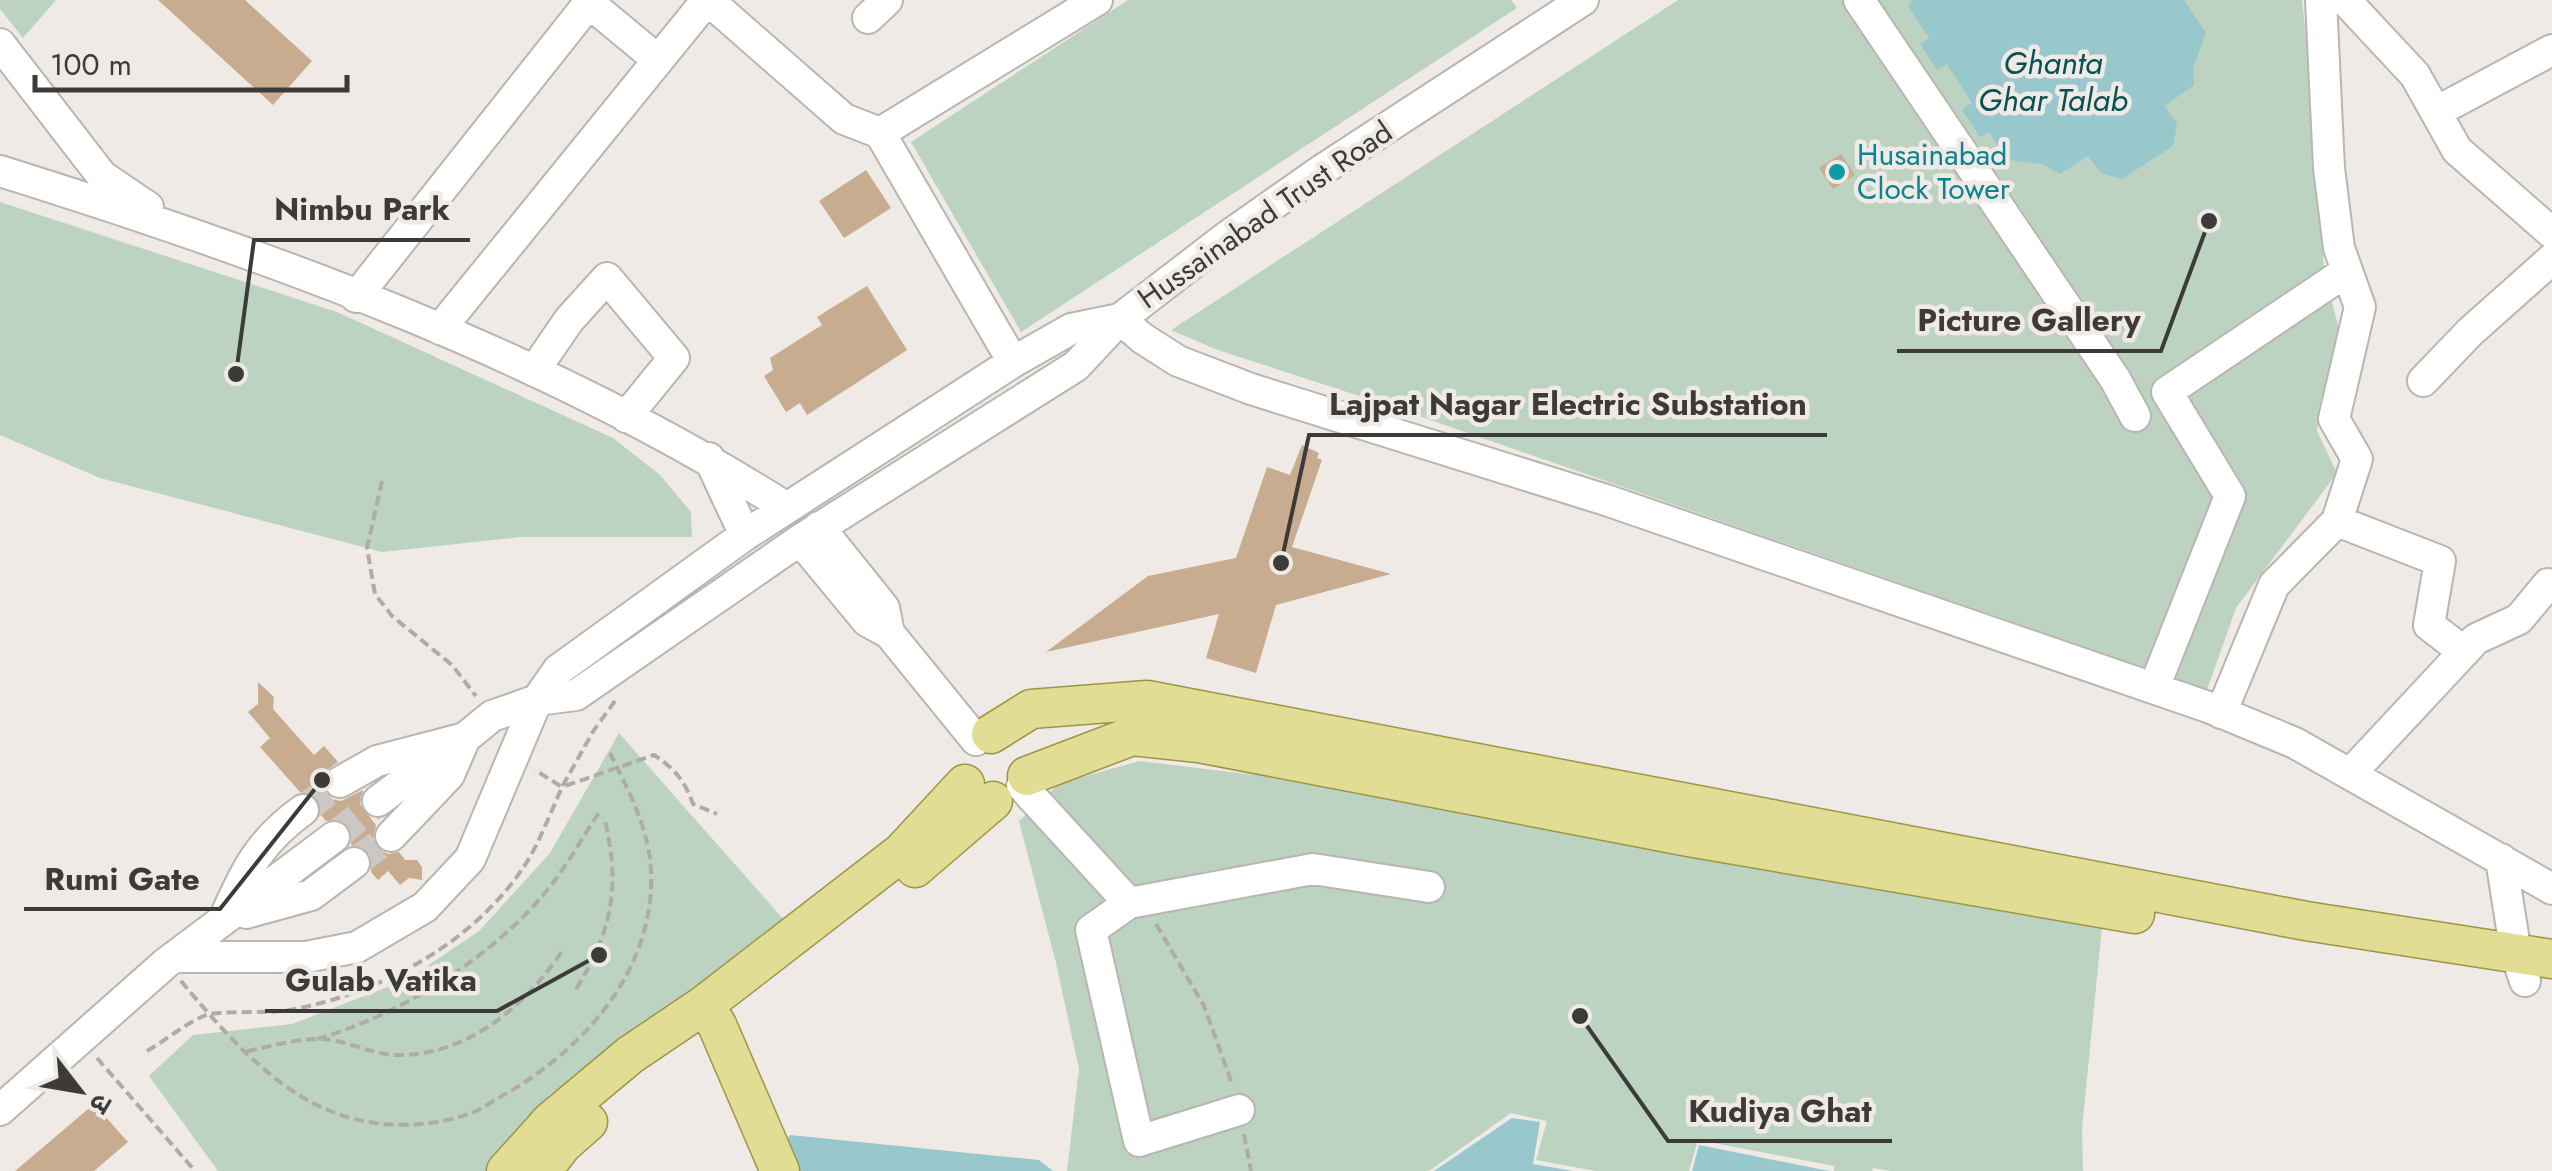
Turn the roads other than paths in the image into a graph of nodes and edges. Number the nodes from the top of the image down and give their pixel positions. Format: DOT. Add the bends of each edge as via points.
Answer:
graph roads {
  1 [pos="707,0"];
  2 [pos="1097,0"];
  3 [pos="1555,0"];
  4 [pos="1583,0"];
  5 [pos="1859,0"];
  6 [pos="2322,0"];
  7 [pos="2346,0"];
  8 [pos="1541,28"];
  9 [pos="0,44"];
  10 [pos="2552,50"];
  11 [pos="658,60"];
  12 [pos="2436,112"];
  13 [pos="880,132"];
  14 [pos="0,171"];
  15 [pos="177,226"];
  16 [pos="2552,232"];
  17 [pos="2552,259"];
  18 [pos="2347,271"];
  19 [pos="356,297"];
  20 [pos="1120,319"];
  21 [pos="440,329"];
  22 [pos="1013,362"];
  23 [pos="534,371"];
  24 [pos="2423,381"];
  25 [pos="2135,416"];
  26 [pos="626,417"];
  27 [pos="709,458"];
  28 [pos="788,508"];
  29 [pos="2337,521"];
  30 [pos="745,534"];
  31 [pos="810,534"];
  32 [pos="2552,585"];
  33 [pos="2464,652"];
  34 [pos="2154,688"];
  35 [pos="537,700"];
  36 [pos="2222,713"];
  37 [pos="983,737"];
  38 [pos="466,738"];
  39 [pos="2350,774"];
  40 [pos="340,782"];
  41 [pos="1002,787"];
  42 [pos="378,800"];
  43 [pos="303,810"];
  44 [pos="392,836"];
  45 [pos="334,837"];
  46 [pos="2501,860"];
  47 [pos="354,863"];
  48 [pos="1429,887"];
  49 [pos="2552,888"];
  50 [pos="1135,900"];
  51 [pos="224,920"];
  52 [pos="171,960"];
  53 [pos="2536,970"];
  54 [pos="718,1030"];
  55 [pos="0,1110"];
  56 [pos="1239,1110"];
  57 [pos="506,1171"];
  58 [pos="542,1171"];
  59 [pos="780,1171"];
  1 -- 11 [label="street"];
  1 -- 13 [label="street" via="844,118"];
  2 -- 13 [label="street"];
  3 -- 8 [label="street"];
  4 -- 8 [label="street, Hussainabad Trust Road"];
  5 -- 25 [label="street"];
  6 -- 18 [label="street" via="2330,168"];
  7 -- 12 [label="street" via="2415,76"];
  8 -- 20 [label="street, Hussainabad Trust Road" via="1322,170"];
  9 -- 15 [label="street" via="102,176"];
  10 -- 12 [label="street"];
  11 -- 19 [label="street" via="588,3"];
  11 -- 21 [label="street"];
  12 -- 16 [label="street" via="2457,150"];
  13 -- 22 [label="street"];
  14 -- 15 [label="street"];
  15 -- 19 [label="street"];
  17 -- 24 [label="street"];
  18 -- 29 [label="street" via="2360,307 2334,419 2357,459"];
  18 -- 34 [label="street" via="2167,392 2230,496"];
  19 -- 21 [label="street"];
  20 -- 22 [label="street, Hussainabad Trust Road" via="1071,329"];
  20 -- 31 [label="street" via="1076,366"];
  20 -- 34 [label="street" via="1178,360 1251,389 1606,500"];
  21 -- 23 [label="street"];
  22 -- 28 [label="street, Hussainabad Trust Road"];
  23 -- 26 [label="street"];
  23 -- 26 [label="street" via="606,278 674,358"];
  26 -- 27 [label="street"];
  27 -- 28 [label="street"];
  27 -- 30 [label="street"];
  28 -- 30 [label="street, Hussainabad Trust Road"];
  29 -- 33 [label="street" via="2440,560 2429,625"];
  29 -- 36 [label="street" via="2274,585"];
  30 -- 35 [label="street, Hussainabad Trust Road" via="558,670"];
  31 -- 35 [label="street" via="576,694"];
  31 -- 37 [label="street" via="866,622 888,633"];
  32 -- 33 [label="street" via="2519,619"];
  33 -- 39 [label="street"];
  34 -- 36 [label="street"];
  35 -- 38 [label="street" via="492,716"];
  35 -- 52 [label="street" via="470,859 425,907 357,947 306,957"];
  36 -- 39 [label="street"];
  37 -- 41 [label="main road" via="964,751 961,762"];
  37 -- 41 [label="main road" via="1012,738 1025,754"];
  37 -- 53 [label="main road" via="1030,710 1147,700"];
  38 -- 40 [label="street" via="377,761"];
  38 -- 42 [label="street"];
  38 -- 44 [label="street" via="450,776"];
  39 -- 46 [label="street"];
  41 -- 50 [label="street"];
  41 -- 53 [label="main road" via="1132,736 1199,742 1689,837"];
  41 -- 54 [label="main road" via="902,852"];
  43 -- 51 [label="street" via="275,830 248,864"];
  45 -- 51 [label="street"];
  46 -- 49 [label="street"];
  46 -- 53 [label="street"];
  47 -- 51 [label="street" via="311,895"];
  48 -- 50 [label="street" via="1313,869"];
  50 -- 56 [label="street" via="1091,930 1139,1140"];
  51 -- 52 [label="street"];
  52 -- 55 [label="street"];
  54 -- 57 [label="main road" via="630,1056"];
  54 -- 58 [label="main road" via="646,1072 562,1144"];
  54 -- 59 [label="main road"];
}
